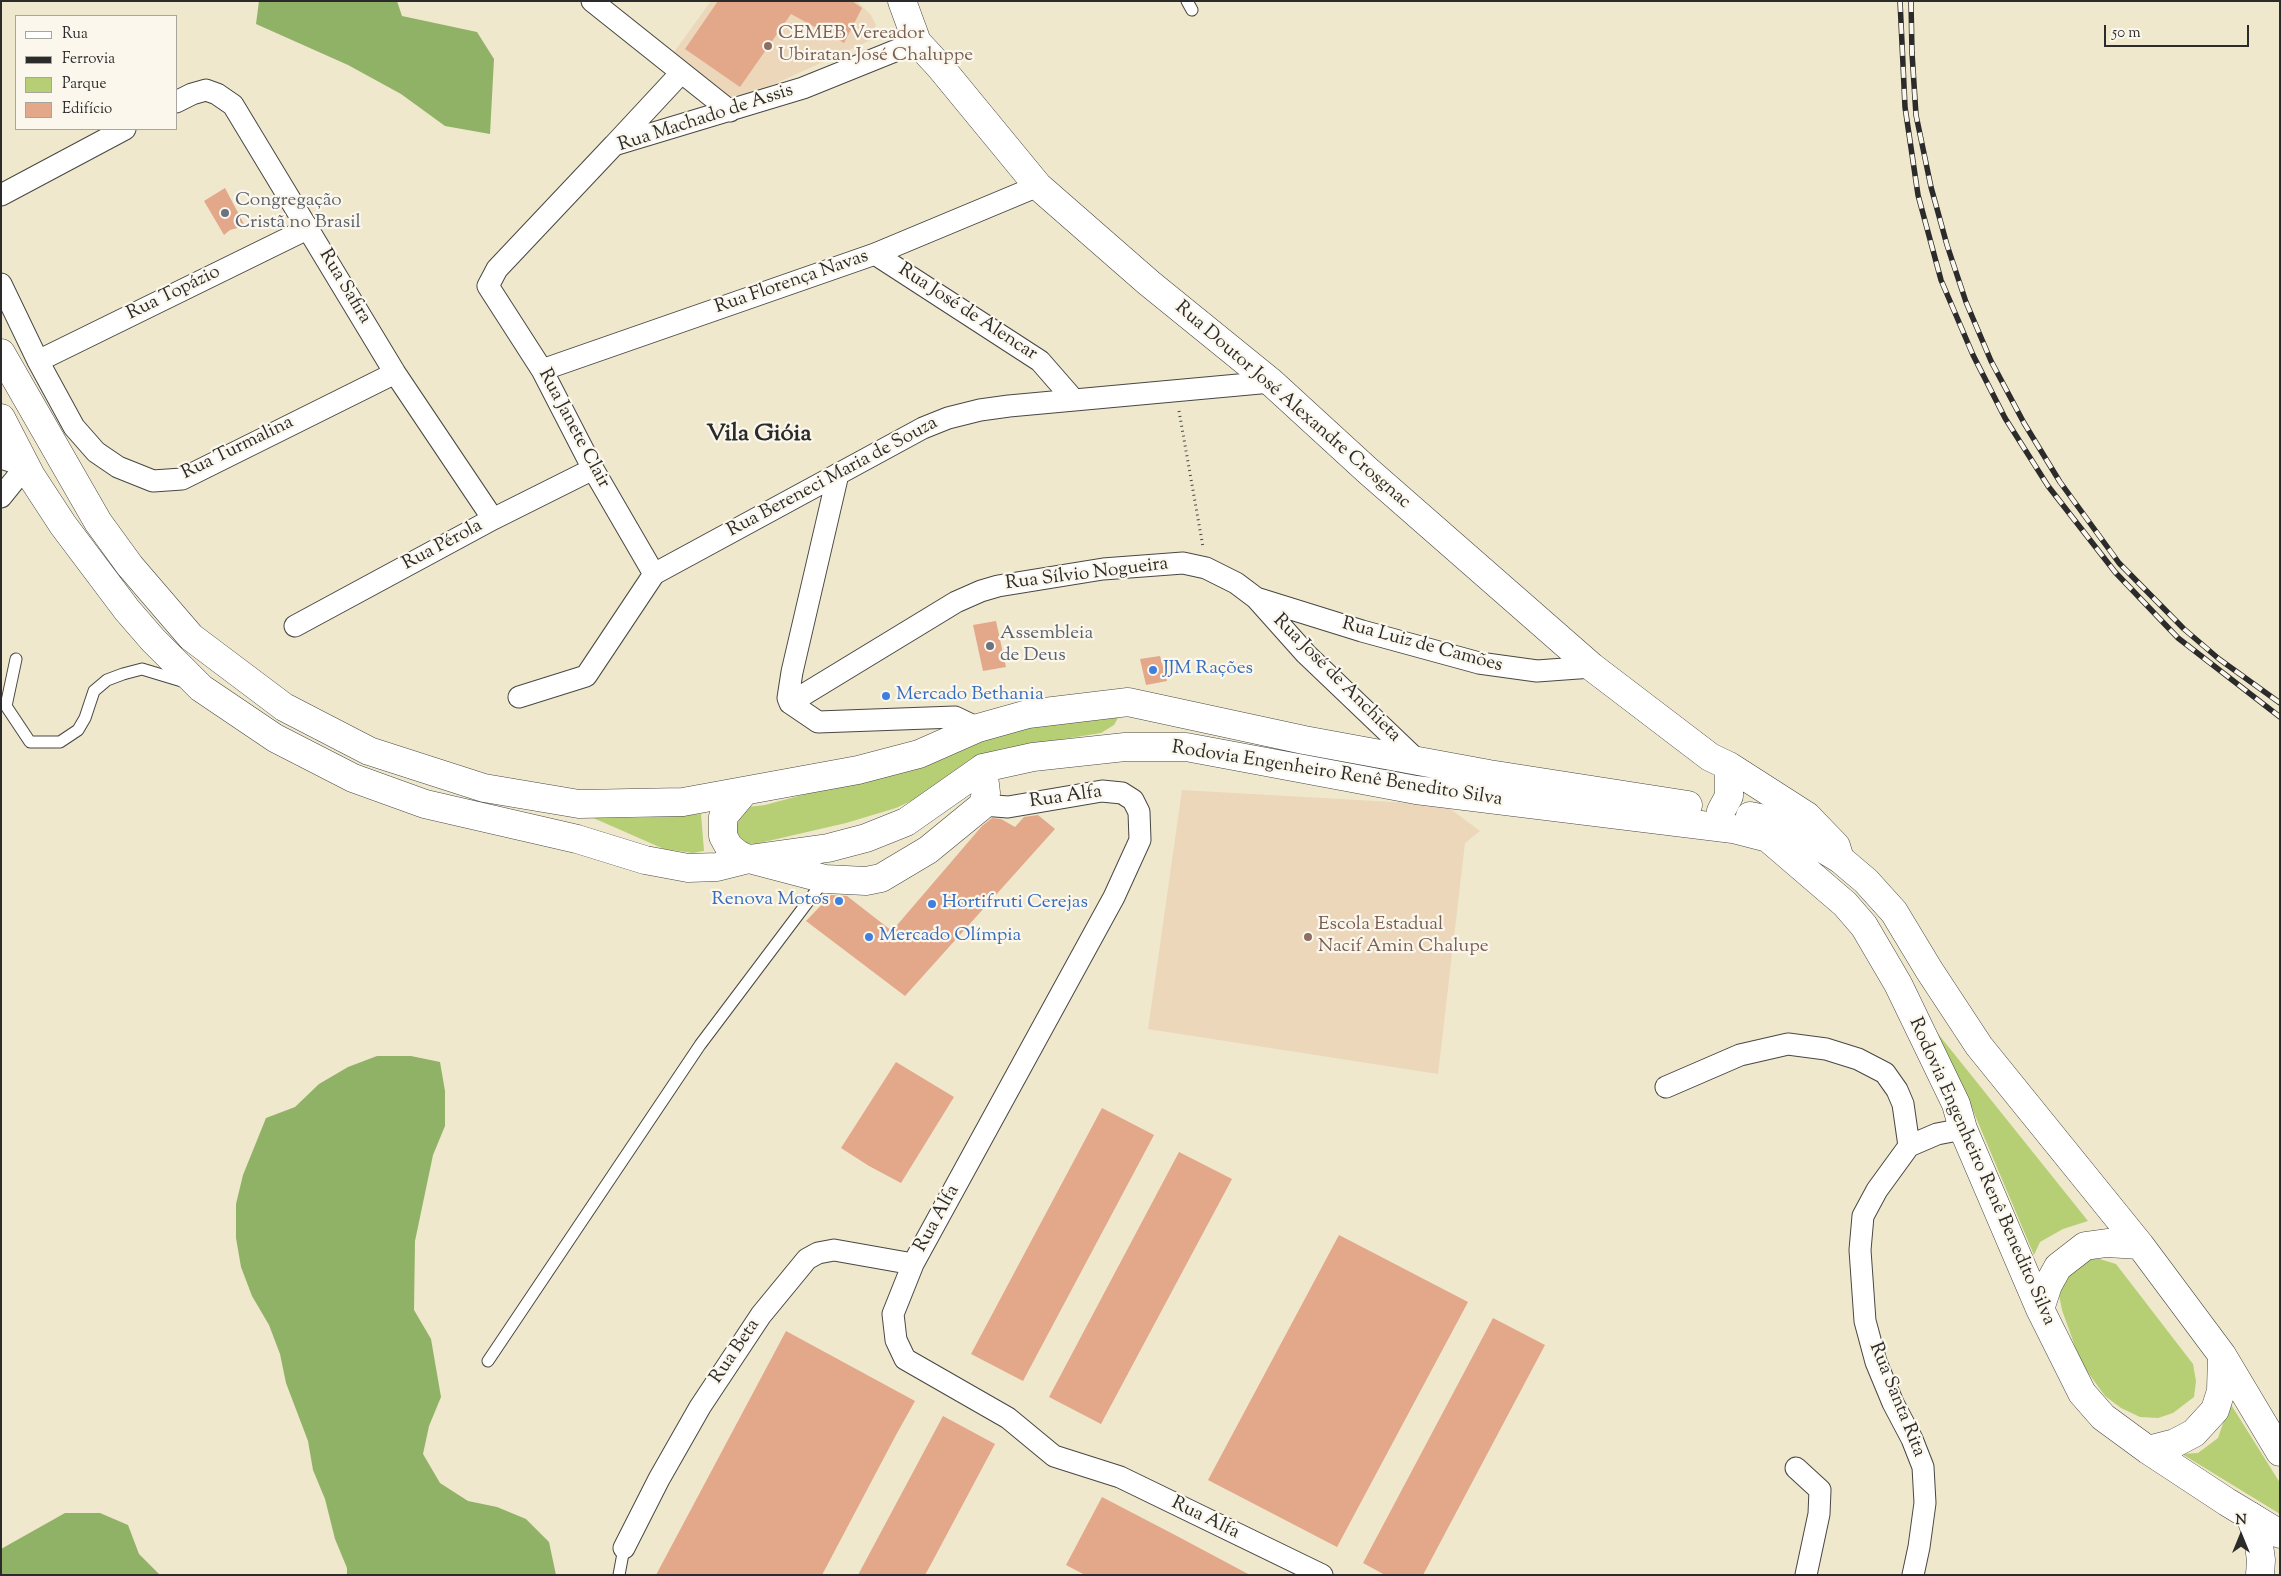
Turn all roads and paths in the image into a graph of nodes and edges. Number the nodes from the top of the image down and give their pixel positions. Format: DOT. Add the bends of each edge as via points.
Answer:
graph roads {
  1 [pos="592,1"];
  2 [pos="902,1"];
  3 [pos="917,42"];
  4 [pos="681,73"];
  5 [pos="178,101"];
  6 [pos="730,111"];
  7 [pos="123,130"];
  8 [pos="614,145"];
  9 [pos="1038,186"];
  10 [pos="1,195"];
  11 [pos="309,228"];
  12 [pos="875,254"];
  13 [pos="1,284"];
  14 [pos="488,286"];
  15 [pos="1,353"];
  16 [pos="38,361"];
  17 [pos="542,370"];
  18 [pos="395,372"];
  19 [pos="1271,382"];
  20 [pos="1176,389"];
  21 [pos="1074,400"];
  22 [pos="1,418"];
  23 [pos="74,427"];
  24 [pos="55,446"];
  25 [pos="14,462"];
  26 [pos="593,469"];
  27 [pos="838,474"];
  28 [pos="1,498"];
  29 [pos="493,519"];
  30 [pos="1206,568"];
  31 [pos="654,574"];
  32 [pos="1256,598"];
  33 [pos="295,626"];
  34 [pos="16,659"];
  35 [pos="1592,667"];
  36 [pos="201,688"];
  37 [pos="519,697"];
  38 [pos="790,702"];
  39 [pos="1128,702"];
  40 [pos="978,728"];
  41 [pos="1125,747"];
  42 [pos="1418,760"];
  43 [pos="1729,766"];
  44 [pos="983,768"];
  45 [pos="744,792"];
  46 [pos="939,799"];
  47 [pos="983,805"];
  48 [pos="1721,811"];
  49 [pos="1840,859"];
  50 [pos="749,860"];
  51 [pos="911,860"];
  52 [pos="825,879"];
  53 [pos="1666,1087"];
  54 [pos="1963,1129"];
  55 [pos="1909,1146"];
  56 [pos="2140,1244"];
  57 [pos="913,1264"];
  58 [pos="2040,1308"];
  59 [pos="2222,1356"];
  60 [pos="488,1361"];
  61 [pos="2148,1450"];
  62 [pos="2280,1452"];
  63 [pos="1796,1468"];
  64 [pos="2250,1516"];
  65 [pos="2280,1534"];
  66 [pos="624,1548"];
  67 [pos="619,1575"];
  68 [pos="1322,1575"];
  69 [pos="1806,1575"];
  70 [pos="1912,1575"];
  71 [pos="2260,1575"];
  1 -- 4 [label="street"];
  2 -- 3 [label="main road, Rua Doutor José Alexandre Crosgnac"];
  3 -- 6 [label="street, Rua Machado de Assis" via="803,88"];
  3 -- 9 [label="main road, Rua Doutor José Alexandre Crosgnac"];
  4 -- 6 [label="street"];
  4 -- 8 [label="street"];
  5 -- 11 [label="street, Rua Safira" via="206,90 233,105"];
  6 -- 8 [label="street, Rua Machado de Assis"];
  7 -- 10 [label="street"];
  8 -- 14 [label="street, Rua Machado de Assis" via="497,269"];
  9 -- 12 [label="street, Rua Florença Navas"];
  9 -- 19 [label="main road, Rua Doutor José Alexandre Crosgnac" via="1149,283"];
  11 -- 16 [label="street, Rua Topázio"];
  11 -- 18 [label="street, Rua Safira"];
  12 -- 17 [label="street, Rua Florença Navas"];
  12 -- 21 [label="street, Rua José de Alencar" via="1040,361"];
  13 -- 16 [label="street, Rua Turmalina"];
  14 -- 17 [label="street, Rua Janete Clair"];
  15 -- 24 [label="main road, Rodovia Engenheiro Renê Benedito Silva"];
  16 -- 23 [label="street, Rua Turmalina"];
  17 -- 26 [label="street, Rua Janete Clair"];
  18 -- 23 [label="street, Rua Turmalina" via="182,479 153,481 118,467 96,452"];
  18 -- 29 [label="street, Rua Safira"];
  19 -- 20 [label="street, Rua Bereneci Maria de Souza"];
  19 -- 35 [label="main road, Rua Doutor José Alexandre Crosgnac"];
  20 -- 21 [label="street, Rua Bereneci Maria de Souza"];
  20 -- 30 [label="path"];
  21 -- 27 [label="street, Rua Bereneci Maria de Souza" via="980,410 948,418"];
  22 -- 25 [label="main road, Rodovia Engenheiro Renê Benedito Silva"];
  23 -- 24 [label="street"];
  24 -- 45 [label="main road, Rodovia Engenheiro Renê Benedito Silva" via="98,522 130,566 191,637 284,707 369,751 484,788 579,804 683,802"];
  25 -- 28 [label="street"];
  25 -- 36 [label="main road, Rodovia Engenheiro Renê Benedito Silva" via="127,610"];
  26 -- 29 [label="street, Rua Pérola"];
  26 -- 31 [label="street, Rua Janete Clair"];
  27 -- 31 [label="street, Rua Bereneci Maria de Souza"];
  27 -- 38 [label="street" via="792,672"];
  29 -- 33 [label="street, Rua Pérola"];
  30 -- 32 [label="street, Rua Sílvio Nogueira" via="1236,583"];
  30 -- 38 [label="street, Rua Sílvio Nogueira" via="1183,563 1103,569 981,591 956,602"];
  31 -- 37 [label="street, Rua Bereneci Maria de Souza" via="586,676"];
  32 -- 35 [label="street, Rua Luiz de Camões" via="1362,632 1480,663 1537,671"];
  32 -- 42 [label="street, Rua José de Anchieta" via="1306,654"];
  34 -- 36 [label="lane" via="6,706 30,742 60,742 78,730 94,691 107,680 123,674 142,669"];
  35 -- 43 [label="main road, Rua Doutor José Alexandre Crosgnac" via="1687,741"];
  36 -- 50 [label="main road, Rodovia Engenheiro Renê Benedito Silva" via="276,738 353,778 426,804 688,868 717,867"];
  38 -- 40 [label="street" via="818,722 955,717"];
  39 -- 40 [label="main road, Rodovia Engenheiro Renê Benedito Silva" via="1028,714"];
  39 -- 41 [label="main road" via="1132,735"];
  39 -- 42 [label="main road, Rodovia Engenheiro Renê Benedito Silva" via="1304,740"];
  40 -- 45 [label="main road, Rodovia Engenheiro Renê Benedito Silva" via="919,754 867,768"];
  41 -- 44 [label="main road, Rodovia Engenheiro Renê Benedito Silva" via="1033,757"];
  41 -- 54 [label="main road, Rodovia Engenheiro Renê Benedito Silva" via="1186,747 1416,790 1733,829 1768,838 1845,904 1864,926 1898,984 1956,1104"];
  42 -- 48 [label="main road, Rodovia Engenheiro Renê Benedito Silva"];
  43 -- 48 [label="main road" via="1728,796"];
  43 -- 49 [label="main road, Rua Doutor José Alexandre Crosgnac" via="1807,816 1836,846"];
  44 -- 46 [label="main road, Rodovia Engenheiro Renê Benedito Silva"];
  44 -- 47 [label="main road" via="986,793"];
  45 -- 50 [label="main road" via="723,817 723,836 729,847"];
  46 -- 50 [label="main road, Rodovia Engenheiro Renê Benedito Silva" via="906,822 866,838 828,848"];
  46 -- 51 [label="main road"];
  47 -- 51 [label="main road" via="953,832"];
  47 -- 57 [label="street, Rua Alfa" via="1008,807 1102,791 1122,793 1133,800 1139,812 1140,840 1118,889"];
  48 -- 49 [label="main road, Rodovia Engenheiro Renê Benedito Silva" via="1765,819 1795,832"];
  49 -- 56 [label="main road, Rodovia Engenheiro Renê Benedito Silva" via="1866,881 1894,912 1978,1046"];
  50 -- 52 [label="main road"];
  51 -- 52 [label="main road" via="881,878 866,881"];
  52 -- 60 [label="lane" via="700,1045"];
  53 -- 55 [label="street" via="1750,1053 1788,1044 1826,1049 1858,1059 1886,1073 1903,1104"];
  54 -- 55 [label="street" via="1937,1134"];
  54 -- 58 [label="main road, Rodovia Engenheiro Renê Benedito Silva"];
  55 -- 70 [label="street, Rua Santa Rita" via="1877,1190 1864,1216 1860,1250 1865,1321 1876,1362 1923,1467 1925,1503"];
  56 -- 58 [label="main road" via="2085,1246 2058,1267"];
  56 -- 59 [label="main road, Rodovia Engenheiro Renê Benedito Silva"];
  57 -- 66 [label="street, Rua Beta" via="834,1250 807,1259 762,1315 700,1407"];
  57 -- 68 [label="street, Rua Alfa" via="894,1314 896,1340 905,1359 1008,1418 1054,1456 1120,1477"];
  58 -- 61 [label="main road, Rodovia Engenheiro Renê Benedito Silva" via="2082,1393 2102,1417"];
  59 -- 61 [label="main road" via="2221,1391 2215,1410 2194,1433 2175,1443"];
  59 -- 62 [label="main road, Rodovia Engenheiro Renê Benedito Silva"];
  61 -- 64 [label="main road, Rodovia Engenheiro Renê Benedito Silva"];
  63 -- 69 [label="street" via="1820,1490 1819,1514"];
  64 -- 65 [label="main road, Rodovia Engenheiro Renê Benedito Silva"];
  64 -- 71 [label="main road" via="2258,1538"];
  66 -- 67 [label="lane"];
}
